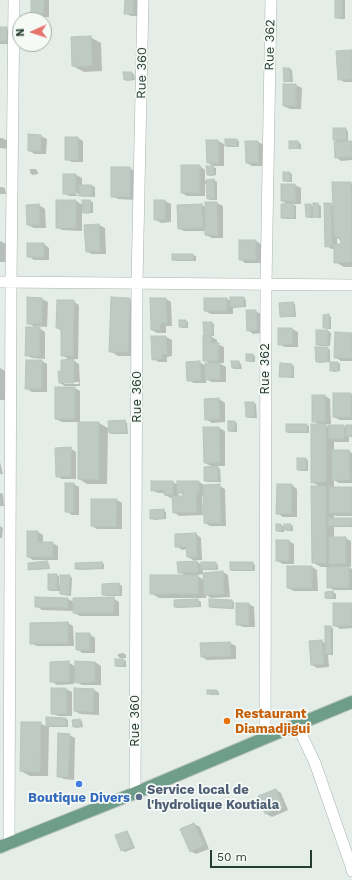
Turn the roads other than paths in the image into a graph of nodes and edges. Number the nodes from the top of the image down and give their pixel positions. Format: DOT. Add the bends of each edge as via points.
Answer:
graph roads {
  1 [pos="14,0"];
  2 [pos="143,0"];
  3 [pos="270,0"];
  4 [pos="5,282"];
  5 [pos="137,283"];
  6 [pos="266,284"];
  7 [pos="352,285"];
  8 [pos="352,702"];
  9 [pos="297,725"];
  10 [pos="264,738"];
  11 [pos="135,793"];
  12 [pos="4,845"];
  13 [pos="352,871"];
  1 -- 4 [label="street"];
  2 -- 5 [label="street, Rue 360"];
  3 -- 6 [label="street, Rue 362"];
  4 -- 5 [label="street"];
  4 -- 12 [label="street"];
  5 -- 6 [label="street"];
  5 -- 11 [label="street, Rue 360"];
  6 -- 7 [label="street"];
  6 -- 10 [label="street, Rue 362"];
  8 -- 9 [label="main road"];
  9 -- 10 [label="main road"];
  9 -- 13 [label="street" via="315,763"];
  10 -- 11 [label="main road"];
  11 -- 12 [label="main road"];
}
